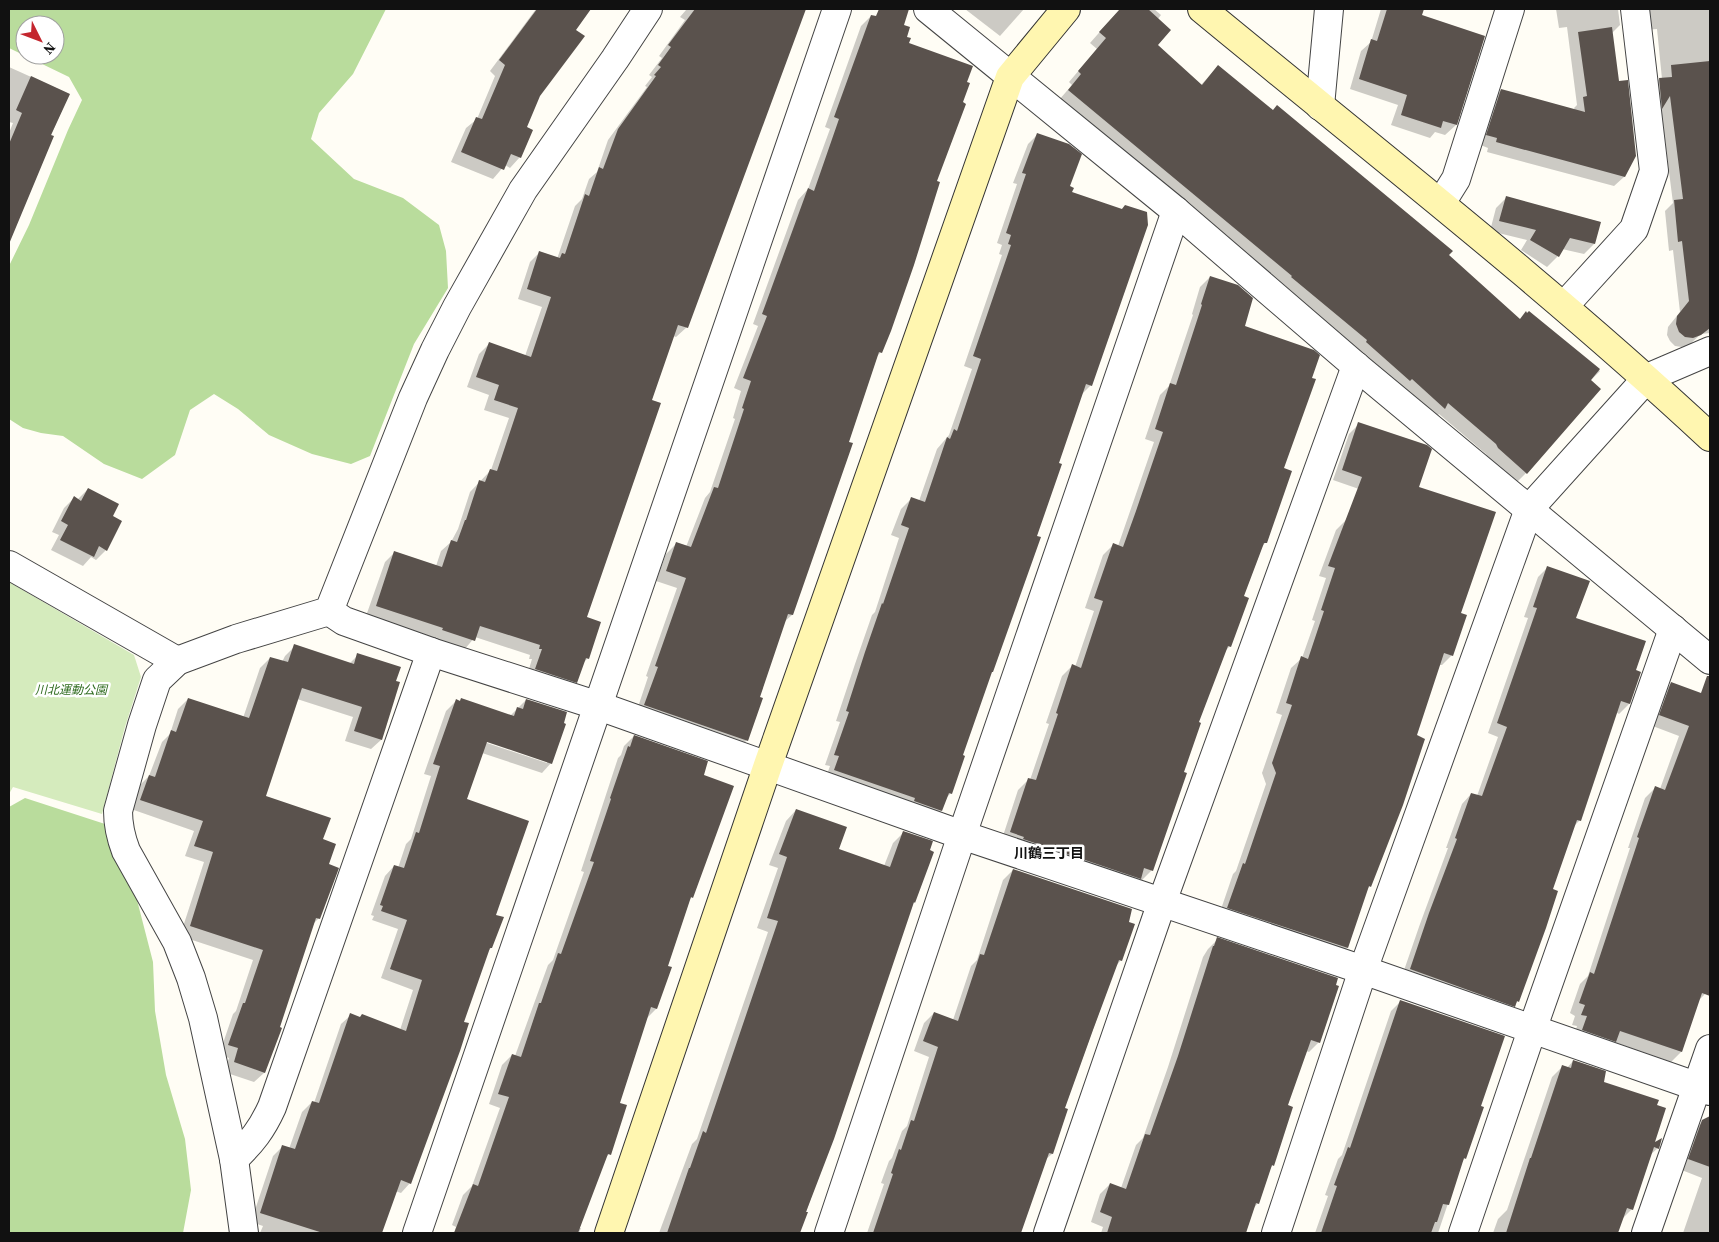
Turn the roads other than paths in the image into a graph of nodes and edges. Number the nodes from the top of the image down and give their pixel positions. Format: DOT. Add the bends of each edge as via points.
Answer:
graph roads {
  1 [pos="648,9"];
  2 [pos="837,9"];
  3 [pos="928,9"];
  4 [pos="1066,9"];
  5 [pos="1202,9"];
  6 [pos="1329,9"];
  7 [pos="1510,9"];
  8 [pos="1635,9"];
  9 [pos="1010,77"];
  10 [pos="1320,106"];
  11 [pos="1441,203"];
  12 [pos="1176,211"];
  13 [pos="1564,306"];
  14 [pos="1710,351"];
  15 [pos="1356,366"];
  16 [pos="1647,378"];
  17 [pos="1710,437"];
  18 [pos="1529,509"];
  19 [pos="9,565"];
  20 [pos="330,611"];
  21 [pos="1673,629"];
  22 [pos="431,652"];
  23 [pos="1710,660"];
  24 [pos="177,661"];
  25 [pos="599,706"];
  26 [pos="768,765"];
  27 [pos="962,835"];
  28 [pos="1162,902"];
  29 [pos="1363,970"];
  30 [pos="1532,1030"];
  31 [pos="1710,1048"];
  32 [pos="1704,1088"];
  33 [pos="234,1159"];
  34 [pos="244,1233"];
  35 [pos="417,1233"];
  36 [pos="608,1233"];
  37 [pos="829,1233"];
  38 [pos="1048,1233"];
  39 [pos="1276,1233"];
  40 [pos="1463,1233"];
  41 [pos="1646,1233"];
  1 -- 20 [label="street" via="523,190 457,306 413,398"];
  2 -- 25 [label="street"];
  3 -- 9 [label="street"];
  4 -- 9 [label="street"];
  5 -- 10 [label="street"];
  6 -- 10 [label="street"];
  7 -- 11 [label="street" via="1456,180"];
  8 -- 13 [label="street" via="1654,171 1634,230"];
  9 -- 12 [label="street"];
  9 -- 26 [label="street"];
  10 -- 11 [label="street"];
  11 -- 13 [label="street"];
  12 -- 15 [label="street"];
  12 -- 27 [label="street"];
  13 -- 16 [label="street"];
  14 -- 16 [label="street"];
  15 -- 18 [label="street"];
  15 -- 28 [label="street"];
  16 -- 17 [label="street"];
  16 -- 18 [label="street"];
  18 -- 21 [label="street"];
  18 -- 29 [label="street"];
  19 -- 24 [label="street"];
  20 -- 22 [label="street" via="344,621"];
  20 -- 24 [label="street" via="236,639"];
  21 -- 23 [label="street"];
  21 -- 30 [label="street"];
  22 -- 25 [label="street"];
  22 -- 33 [label="street" via="272,1107 263,1128"];
  24 -- 33 [label="street" via="156,680 118,811 118,821 126,851 178,942 191,978"];
  25 -- 26 [label="street"];
  25 -- 35 [label="street"];
  26 -- 27 [label="street"];
  26 -- 36 [label="street"];
  27 -- 28 [label="street"];
  27 -- 37 [label="street"];
  28 -- 29 [label="street"];
  28 -- 38 [label="street"];
  29 -- 30 [label="street"];
  29 -- 39 [label="street"];
  30 -- 32 [label="street"];
  30 -- 40 [label="street"];
  31 -- 32 [label="street"];
  32 -- 41 [label="street"];
  33 -- 34 [label="street"];
}
